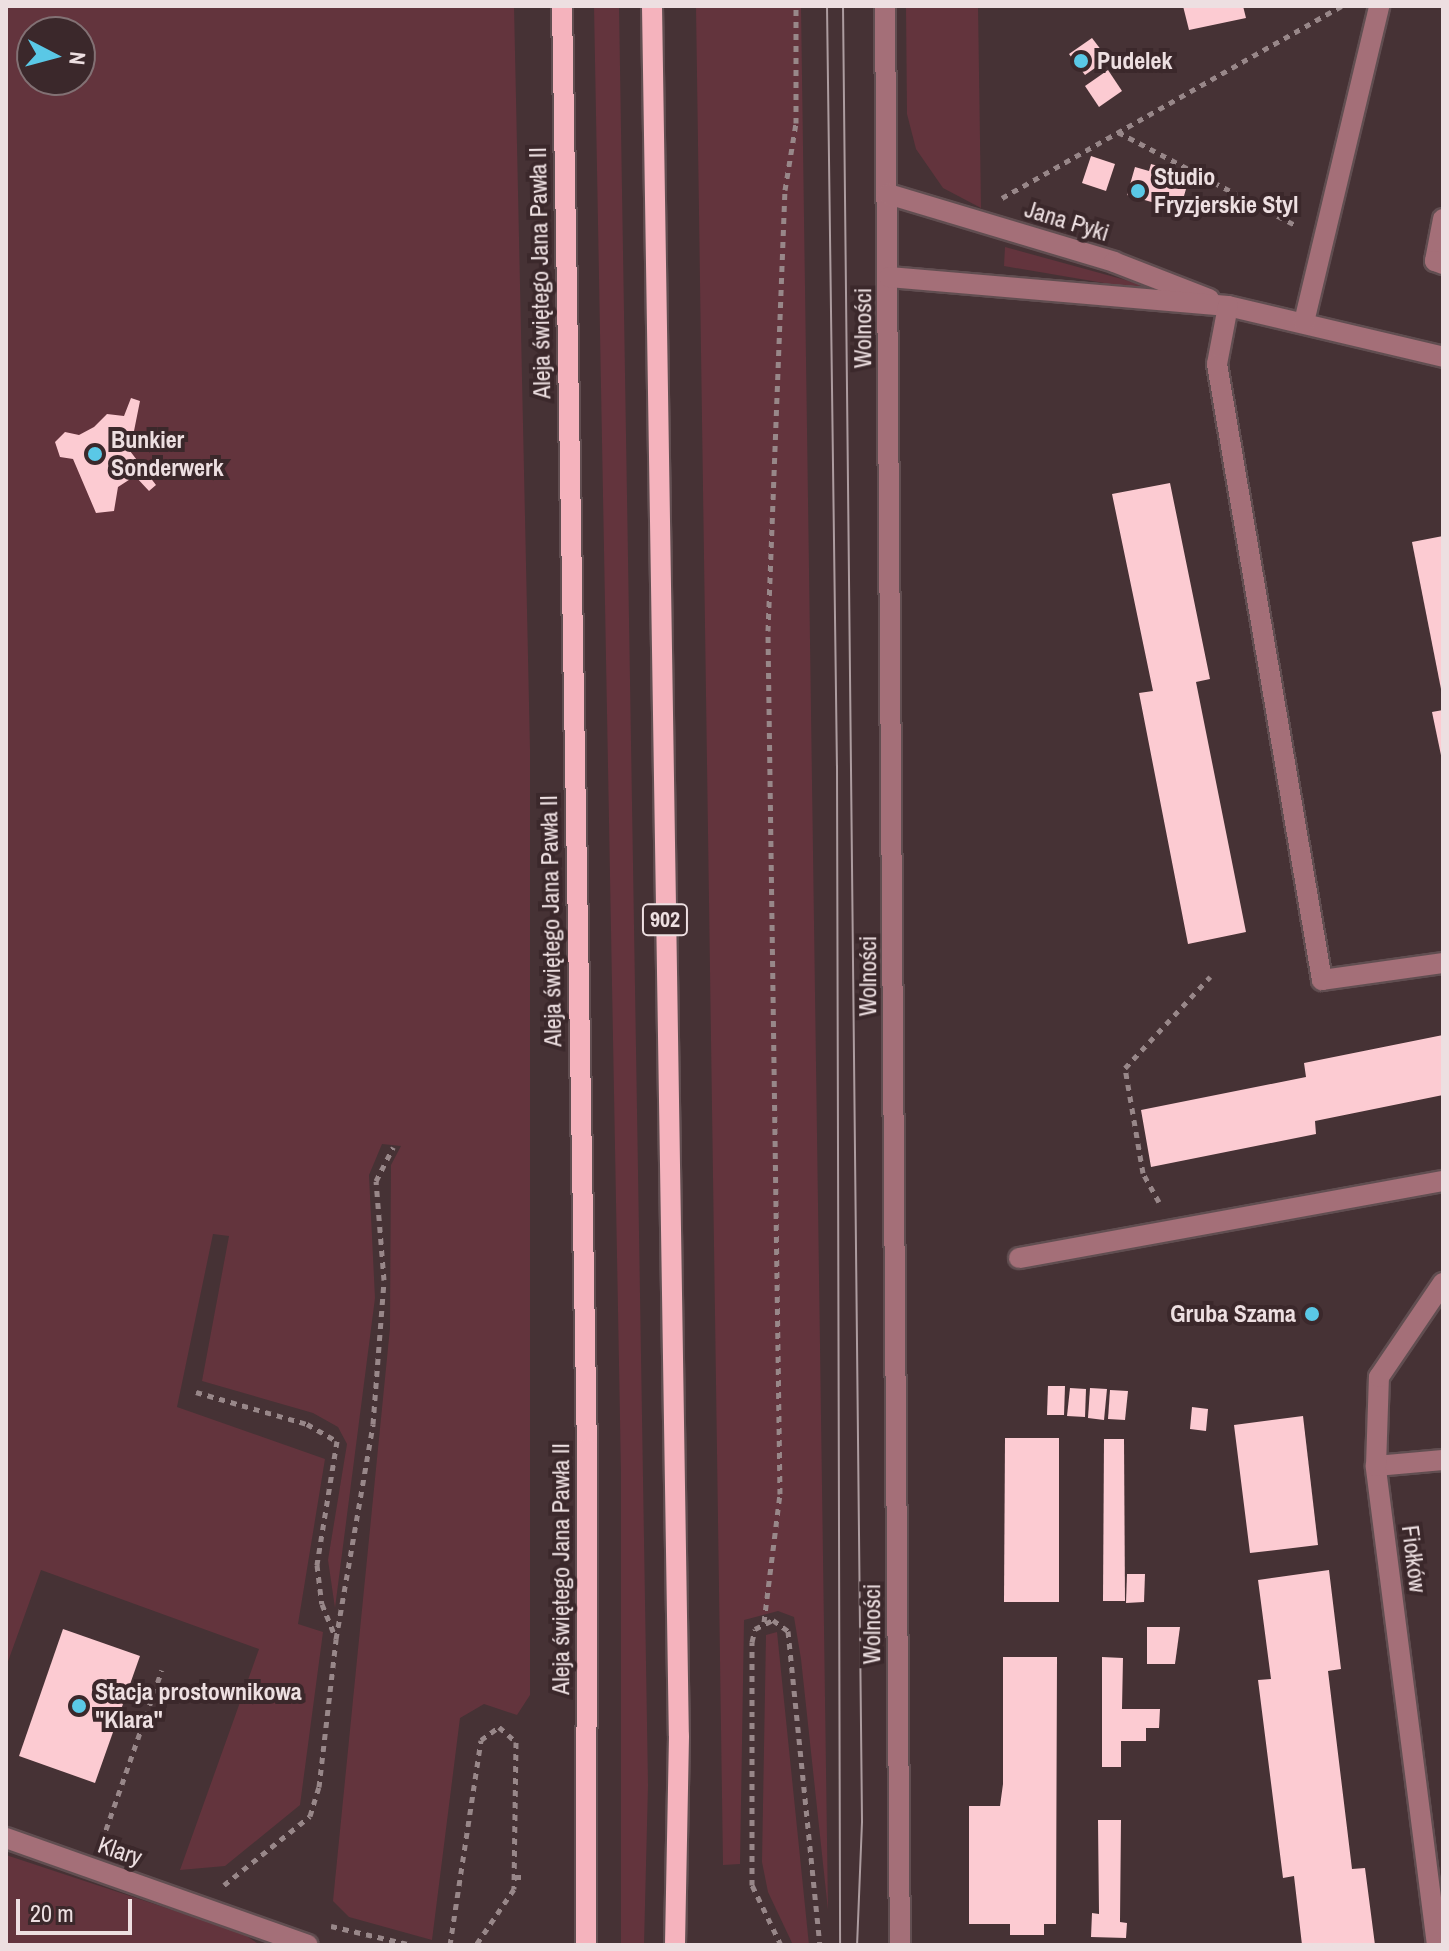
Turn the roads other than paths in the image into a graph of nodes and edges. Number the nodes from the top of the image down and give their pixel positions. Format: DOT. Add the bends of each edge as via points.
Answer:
graph roads {
  1 [pos="562,6"];
  2 [pos="652,6"];
  3 [pos="885,6"];
  4 [pos="1377,7"];
  5 [pos="888,194"];
  6 [pos="1443,219"];
  7 [pos="1443,264"];
  8 [pos="889,277"];
  9 [pos="1228,306"];
  10 [pos="1304,322"];
  11 [pos="1443,357"];
  12 [pos="1443,963"];
  13 [pos="1443,1181"];
  14 [pos="1019,1258"];
  15 [pos="1443,1283"];
  16 [pos="1443,1460"];
  17 [pos="1376,1466"];
  18 [pos="6,1838"];
  19 [pos="308,1945"];
  20 [pos="586,1945"];
  21 [pos="675,1945"];
  22 [pos="900,1945"];
  23 [pos="1437,1945"];
  1 -- 20 [label="main road, Aleja świętego Jana Pawła II"];
  2 -- 21 [label="main road, 902"];
  3 -- 5 [label="street, Wolności"];
  4 -- 10 [label="street"];
  5 -- 8 [label="street, Wolności"];
  5 -- 9 [label="street, Jana Pyki" via="1114,262"];
  6 -- 7 [label="street" via="1435,261"];
  8 -- 9 [label="street, Jana Pyki"];
  8 -- 22 [label="street, Wolności"];
  9 -- 10 [label="street, Jana Pyki"];
  9 -- 12 [label="street" via="1217,364 1322,980"];
  10 -- 11 [label="street, Jana Pyki"];
  13 -- 14 [label="street"];
  15 -- 17 [label="street, Fiołków" via="1379,1377"];
  16 -- 17 [label="street"];
  17 -- 23 [label="street, Fiołków"];
  18 -- 19 [label="street, Klary"];
}
